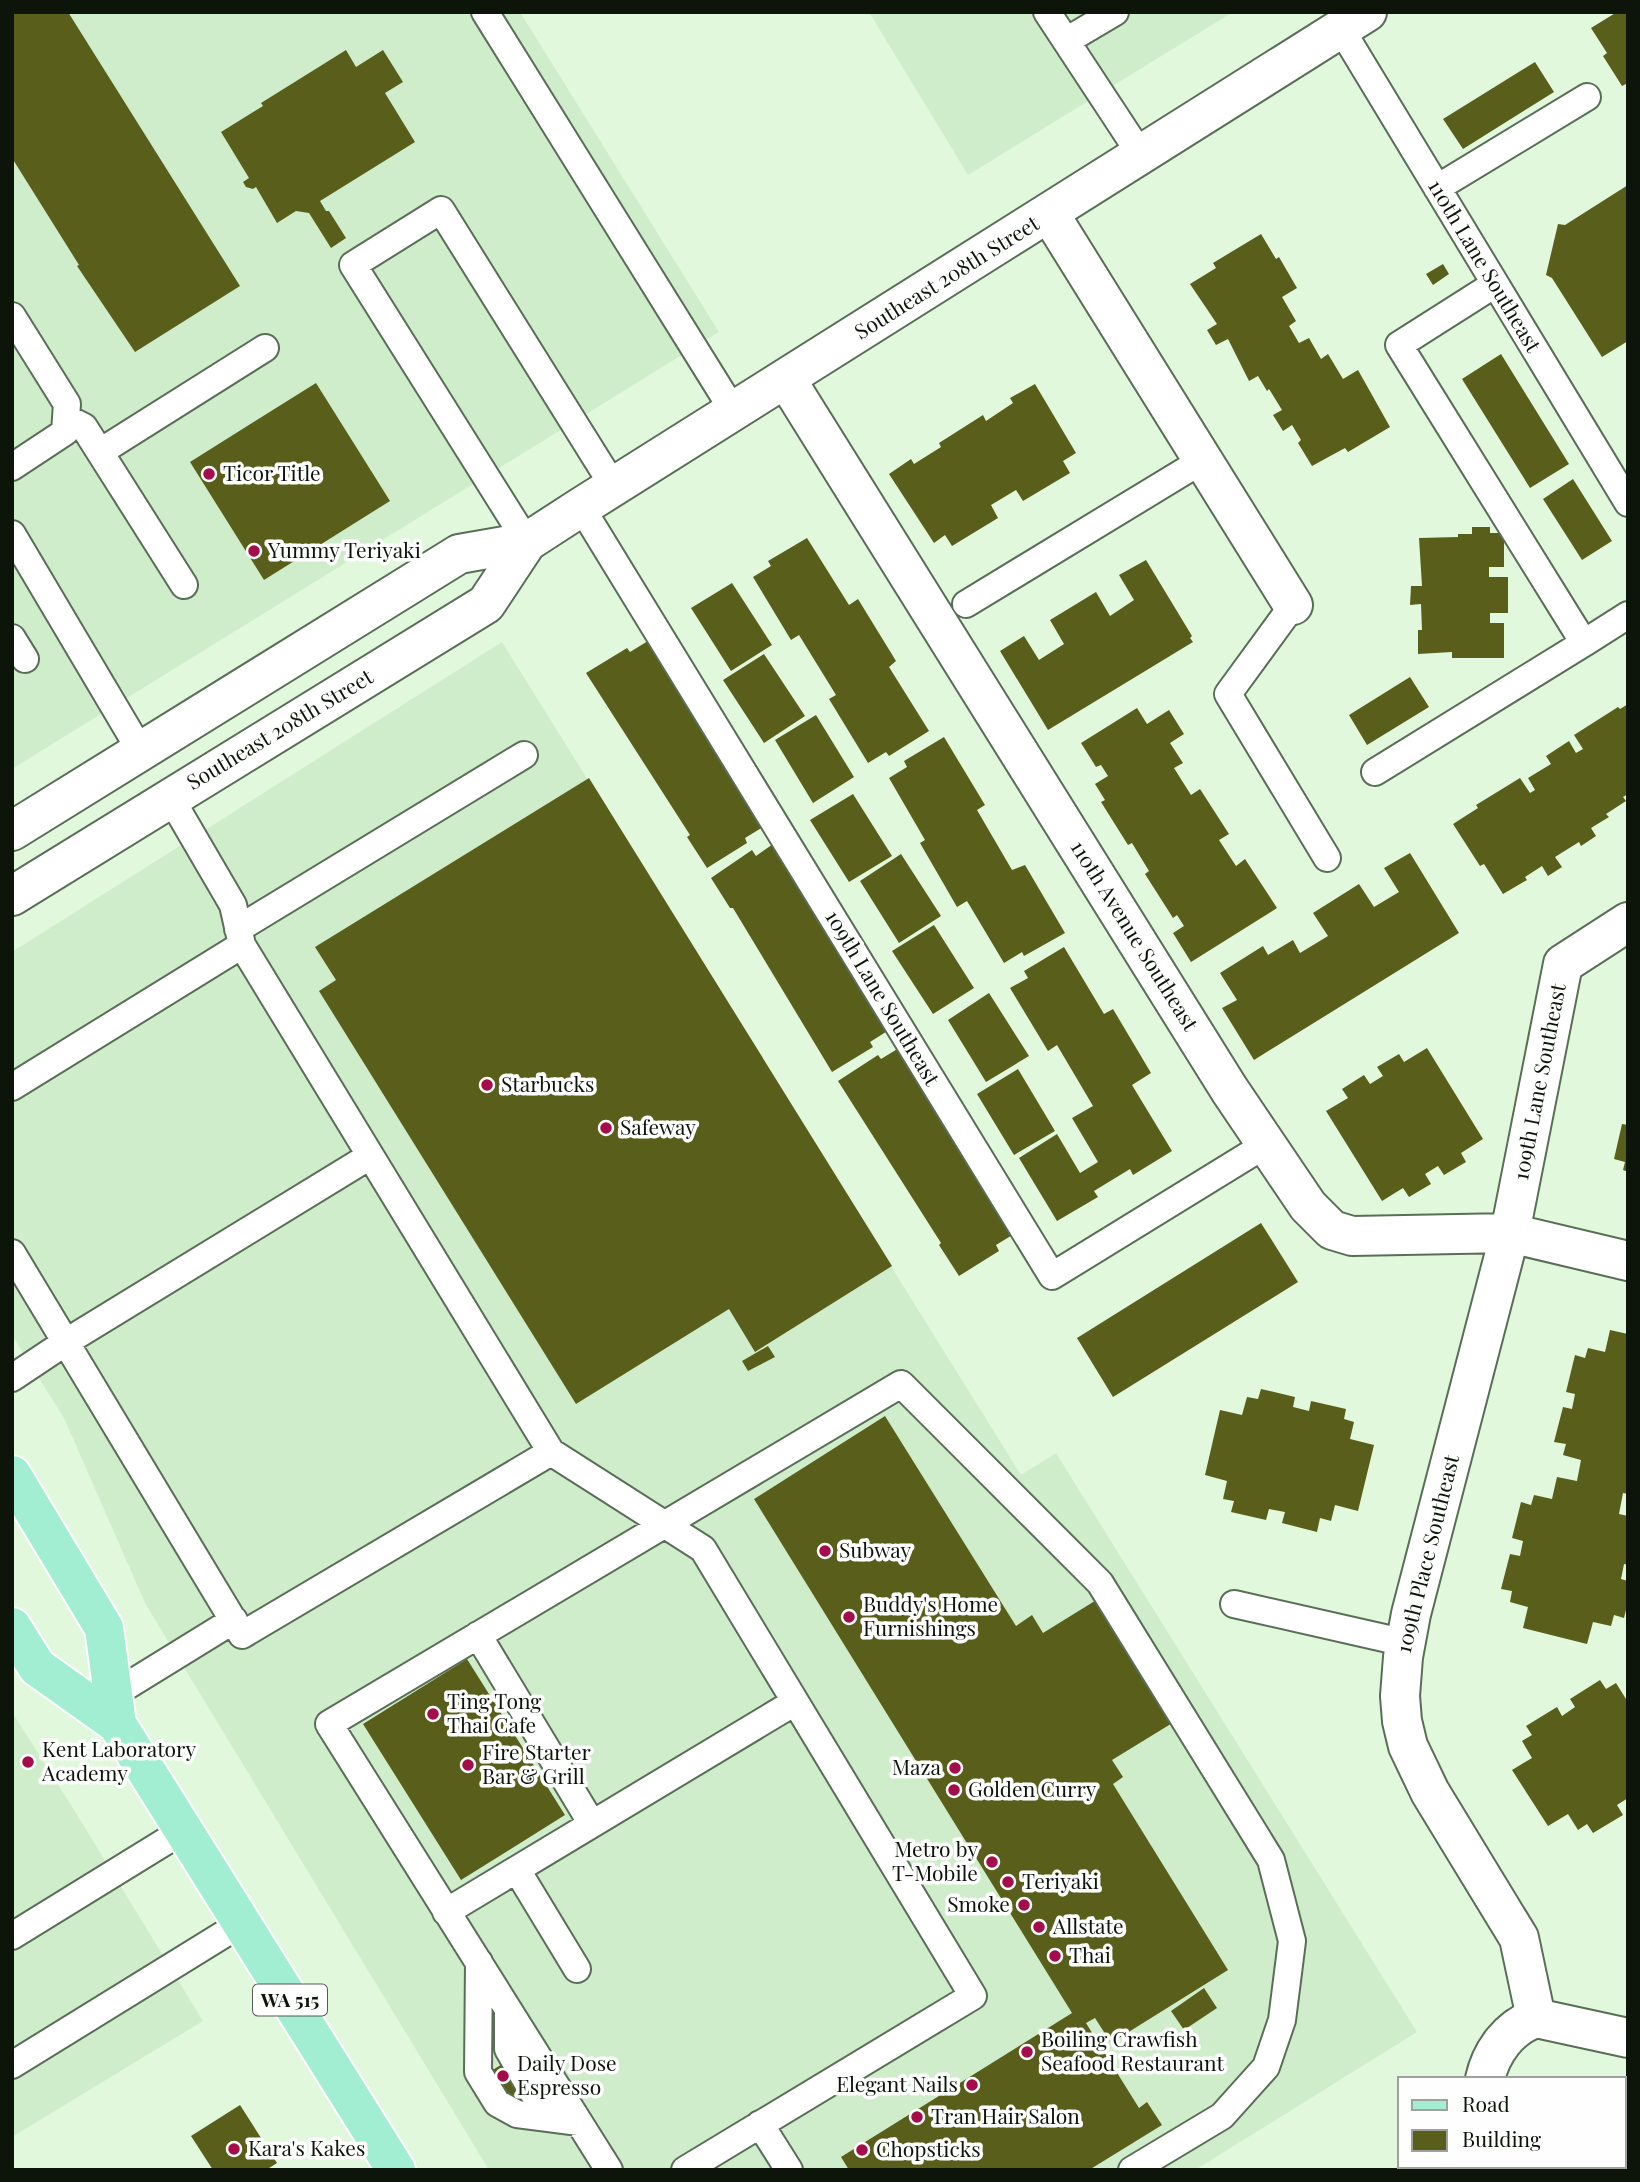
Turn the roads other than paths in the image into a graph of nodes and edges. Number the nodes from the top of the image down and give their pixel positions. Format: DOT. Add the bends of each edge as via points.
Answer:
graph roads {
  1 [pos="485,12"];
  2 [pos="1047,12"];
  3 [pos="1115,12"];
  4 [pos="1354,21"];
  5 [pos="1066,41"];
  6 [pos="1587,97"];
  7 [pos="1142,155"];
  8 [pos="1437,188"];
  9 [pos="1049,213"];
  10 [pos="1495,284"];
  11 [pos="12,316"];
  12 [pos="265,348"];
  13 [pos="786,379"];
  14 [pos="734,412"];
  15 [pos="66,418"];
  16 [pos="100,452"];
  17 [pos="1203,460"];
  18 [pos="12,467"];
  19 [pos="614,487"];
  20 [pos="1628,503"];
  21 [pos="581,507"];
  22 [pos="12,534"];
  23 [pos="527,542"];
  24 [pos="184,585"];
  25 [pos="966,604"];
  26 [pos="1293,605"];
  27 [pos="1628,615"];
  28 [pos="1584,643"];
  29 [pos="140,750"];
  30 [pos="524,755"];
  31 [pos="1376,772"];
  32 [pos="170,797"];
  33 [pos="12,831"];
  34 [pos="1327,858"];
  35 [pos="12,896"];
  36 [pos="1628,922"];
  37 [pos="240,937"];
  38 [pos="12,1087"];
  39 [pos="1265,1145"];
  40 [pos="370,1156"];
  41 [pos="1510,1233"];
  42 [pos="12,1253"];
  43 [pos="1628,1261"];
  44 [pos="66,1342"];
  45 [pos="12,1378"];
  46 [pos="551,1452"];
  47 [pos="12,1475"];
  48 [pos="665,1524"];
  49 [pos="1234,1604"];
  50 [pos="234,1619"];
  51 [pos="12,1627"];
  52 [pos="478,1635"];
  53 [pos="1406,1643"];
  54 [pos="795,1702"];
  55 [pos="115,1709"];
  56 [pos="592,1824"];
  57 [pos="184,1830"];
  58 [pos="517,1870"];
  59 [pos="446,1912"];
  60 [pos="242,1923"];
  61 [pos="12,1936"];
  62 [pos="479,1962"];
  63 [pos="577,1969"];
  64 [pos="1536,2018"];
  65 [pos="1628,2038"];
  66 [pos="12,2065"];
  67 [pos="1486,2077"];
  68 [pos="574,2115"];
  69 [pos="760,2124"];
  70 [pos="396,2170"];
  71 [pos="608,2170"];
  72 [pos="685,2170"];
  73 [pos="789,2170"];
  74 [pos="1132,2170"];
  1 -- 14 [label="lane"];
  2 -- 5 [label="lane"];
  3 -- 5 [label="lane"];
  4 -- 7 [label="street, Southeast 208th Street"];
  4 -- 8 [label="lane, 110th Lane Southeast"];
  5 -- 7 [label="lane"];
  6 -- 8 [label="lane"];
  7 -- 9 [label="street, Southeast 208th Street"];
  8 -- 10 [label="lane, 110th Lane Southeast"];
  9 -- 13 [label="street, Southeast 208th Street"];
  9 -- 17 [label="street"];
  10 -- 20 [label="lane, 110th Lane Southeast"];
  10 -- 28 [label="lane" via="1399,345"];
  11 -- 15 [label="lane" via="67,404"];
  12 -- 16 [label="lane"];
  13 -- 14 [label="street, Southeast 208th Street"];
  13 -- 39 [label="street, 110th Avenue Southeast"];
  14 -- 19 [label="street, Southeast 208th Street"];
  15 -- 16 [label="lane" via="84,427"];
  15 -- 18 [label="lane" via="65,432"];
  16 -- 24 [label="lane"];
  17 -- 25 [label="lane"];
  17 -- 26 [label="street"];
  19 -- 21 [label="street, Southeast 208th Street"];
  19 -- 23 [label="lane" via="440,211 353,265"];
  21 -- 23 [label="street, Southeast 208th Street"];
  21 -- 39 [label="lane, 109th Lane Southeast" via="1052,1276"];
  22 -- 29 [label="lane"];
  23 -- 29 [label="street, Southeast 208th Street" via="459,554"];
  23 -- 32 [label="street, Southeast 208th Street" via="486,604"];
  26 -- 34 [label="lane" via="1228,694"];
  27 -- 28 [label="lane"];
  28 -- 31 [label="lane"];
  29 -- 33 [label="street, Southeast 208th Street"];
  30 -- 37 [label="lane"];
  32 -- 35 [label="street, Southeast 208th Street"];
  32 -- 37 [label="lane" via="233,905"];
  36 -- 41 [label="street, 109th Lane Southeast" via="1563,964"];
  37 -- 38 [label="lane"];
  37 -- 40 [label="lane"];
  39 -- 41 [label="street, 110th Avenue Southeast" via="1308,1206 1338,1234"];
  40 -- 44 [label="lane"];
  40 -- 46 [label="lane"];
  41 -- 43 [label="street, 110th Avenue Southeast"];
  41 -- 53 [label="street, 109th Place Southeast"];
  42 -- 44 [label="lane"];
  44 -- 45 [label="lane"];
  44 -- 50 [label="lane"];
  46 -- 48 [label="lane"];
  46 -- 50 [label="lane" via="242,1635"];
  47 -- 55 [label="main road, WA 515" via="104,1628"];
  48 -- 52 [label="lane"];
  48 -- 54 [label="lane" via="703,1549"];
  48 -- 74 [label="lane" via="901,1384 1100,1583 1271,1860 1292,1941 1282,2020 1266,2067 1222,2116"];
  49 -- 53 [label="lane"];
  50 -- 55 [label="lane"];
  51 -- 55 [label="main road, WA 515" via="37,1667"];
  52 -- 56 [label="lane"];
  52 -- 59 [label="lane" via="328,1724"];
  53 -- 64 [label="street, 109th Place Southeast" via="1400,1707 1408,1746 1434,1800 1519,1938"];
  54 -- 56 [label="lane"];
  54 -- 69 [label="lane" via="973,1996"];
  55 -- 57 [label="main road, WA 515"];
  56 -- 58 [label="lane"];
  57 -- 60 [label="main road, WA 515"];
  57 -- 61 [label="lane"];
  58 -- 59 [label="lane"];
  58 -- 63 [label="lane"];
  59 -- 62 [label="lane"];
  60 -- 66 [label="lane"];
  60 -- 70 [label="main road, WA 515"];
  62 -- 68 [label="lane"];
  62 -- 68 [label="lane" via="478,2072 497,2104 517,2114"];
  64 -- 65 [label="street"];
  64 -- 67 [label="street" via="1505,2037"];
  68 -- 71 [label="lane"];
  69 -- 72 [label="lane"];
  69 -- 73 [label="lane"];
}
